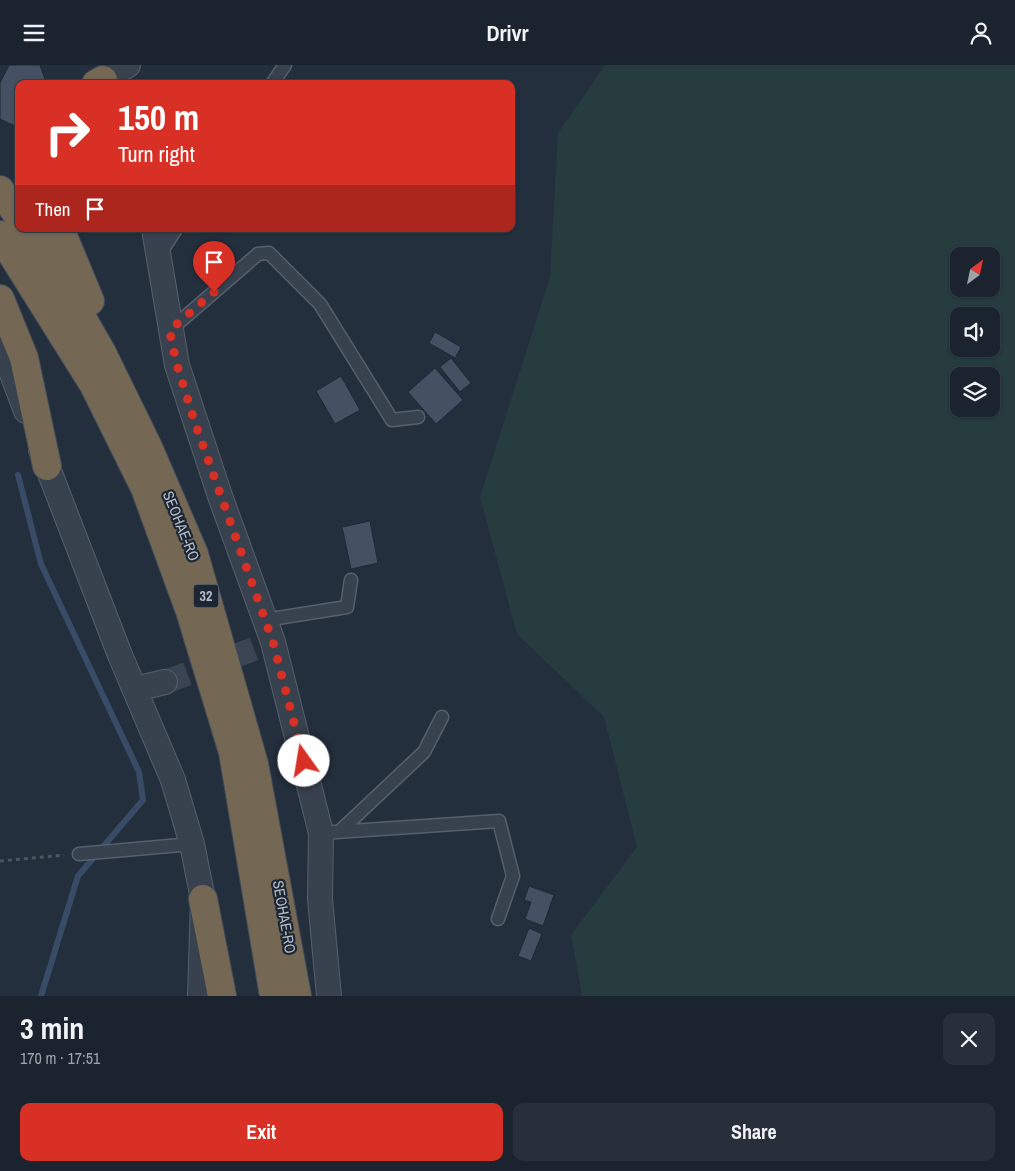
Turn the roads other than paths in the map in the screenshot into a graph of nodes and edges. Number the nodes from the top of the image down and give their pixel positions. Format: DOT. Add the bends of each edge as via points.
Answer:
graph roads {
  1 [pos="128,65"];
  2 [pos="285,65"];
  3 [pos="99,78"];
  4 [pos="275,80"];
  5 [pos="0,189"];
  6 [pos="15,211"];
  7 [pos="29,232"];
  8 [pos="61,232"];
  9 [pos="155,232"];
  10 [pos="174,232"];
  11 [pos="0,235"];
  12 [pos="159,255"];
  13 [pos="0,299"];
  14 [pos="170,330"];
  15 [pos="0,342"];
  16 [pos="418,417"];
  17 [pos="148,447"];
  18 [pos="47,466"];
  19 [pos="351,580"];
  20 [pos="265,620"];
  21 [pos="165,682"];
  22 [pos="135,689"];
  23 [pos="442,717"];
  24 [pos="330,832"];
  25 [pos="192,844"];
  26 [pos="79,854"];
  27 [pos="203,899"];
  28 [pos="498,919"];
  29 [pos="200,996"];
  30 [pos="222,996"];
  31 [pos="274,996"];
  32 [pos="297,996"];
  33 [pos="329,996"];
  1 -- 3 [label="street"];
  2 -- 4 [label="lane"];
  5 -- 6 [label="highway"];
  7 -- 17 [label="highway, SEOHAE-RO / 32" via="102,353"];
  8 -- 17 [label="highway"];
  9 -- 12 [label="street"];
  10 -- 12 [label="lane"];
  11 -- 31 [label="highway, SEOHAE-RO / 32" via="94,385 145,488 190,611 233,752"];
  12 -- 14 [label="street"];
  13 -- 18 [label="highway" via="24,358"];
  14 -- 16 [label="lane" via="258,254 269,253 320,304 392,420"];
  14 -- 20 [label="street" via="195,423"];
  15 -- 18 [label="street"];
  17 -- 32 [label="highway, SEOHAE-RO / 32" via="194,555 235,693 254,764"];
  18 -- 22 [label="street"];
  19 -- 20 [label="lane" via="347,607"];
  20 -- 24 [label="street" via="264,646"];
  21 -- 22 [label="street"];
  22 -- 25 [label="street" via="173,780"];
  23 -- 24 [label="lane" via="424,752"];
  24 -- 28 [label="lane" via="499,821 512,876"];
  24 -- 33 [label="street" via="320,899"];
  25 -- 26 [label="lane"];
  25 -- 27 [label="street"];
  27 -- 29 [label="street"];
  27 -- 30 [label="highway"];
}
